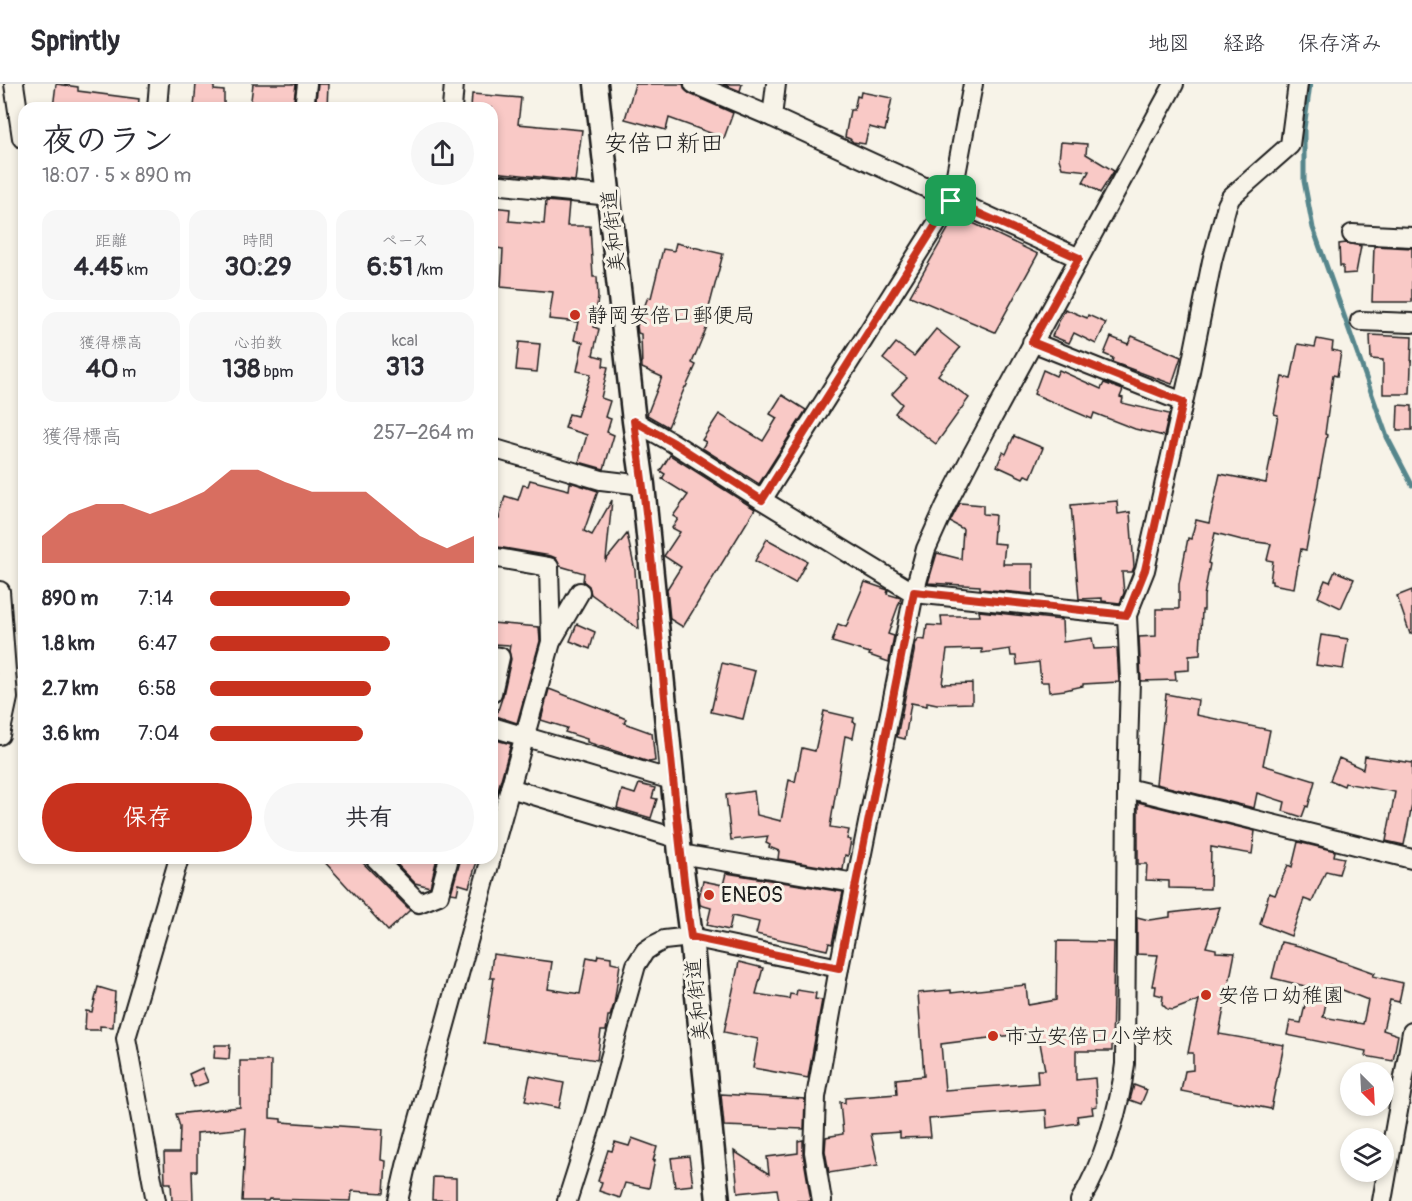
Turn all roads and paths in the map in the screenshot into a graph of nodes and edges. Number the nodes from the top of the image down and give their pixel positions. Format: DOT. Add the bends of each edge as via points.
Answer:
graph roads {
  1 [pos="14,84"];
  2 [pos="159,84"];
  3 [pos="307,84"];
  4 [pos="454,84"];
  5 [pos="596,84"];
  6 [pos="694,84"];
  7 [pos="776,84"];
  8 [pos="974,84"];
  9 [pos="1174,84"];
  10 [pos="1298,84"];
  11 [pos="158,102"];
  12 [pos="305,102"];
  13 [pos="452,102"];
  14 [pos="18,111"];
  15 [pos="772,117"];
  16 [pos="498,185"];
  17 [pos="610,196"];
  18 [pos="951,201"];
  19 [pos="1352,234"];
  20 [pos="1412,237"];
  21 [pos="1079,258"];
  22 [pos="1360,321"];
  23 [pos="1412,323"];
  24 [pos="1032,342"];
  25 [pos="1183,402"];
  26 [pos="634,421"];
  27 [pos="498,450"];
  28 [pos="643,485"];
  29 [pos="762,500"];
  30 [pos="498,557"];
  31 [pos="0,591"];
  32 [pos="580,592"];
  33 [pos="914,592"];
  34 [pos="1127,615"];
  35 [pos="550,642"];
  36 [pos="498,729"];
  37 [pos="0,735"];
  38 [pos="525,736"];
  39 [pos="672,780"];
  40 [pos="510,788"];
  41 [pos="1127,788"];
  42 [pos="498,832"];
  43 [pos="680,846"];
  44 [pos="1412,859"];
  45 [pos="177,864"];
  46 [pos="381,864"];
  47 [pos="447,864"];
  48 [pos="489,864"];
  49 [pos="855,883"];
  50 [pos="691,937"];
  51 [pos="839,968"];
  52 [pos="1412,1032"];
  53 [pos="156,1201"];
  54 [pos="398,1201"];
  55 [pos="567,1201"];
  56 [pos="718,1201"];
  57 [pos="822,1201"];
  58 [pos="1080,1201"];
  59 [pos="1382,1201"];
  1 -- 14 [label="street"];
  2 -- 11 [label="street"];
  3 -- 12 [label="street"];
  4 -- 13 [label="street"];
  5 -- 17 [label="main road, 美和街道"];
  6 -- 15 [label="street"];
  7 -- 15 [label="street"];
  8 -- 18 [label="street"];
  9 -- 21 [label="street"];
  10 -- 25 [label="street" via="1290,145 1227,205"];
  15 -- 18 [label="street"];
  16 -- 17 [label="street"];
  17 -- 26 [label="main road, 美和街道"];
  18 -- 21 [label="street"];
  18 -- 29 [label="street"];
  19 -- 20 [label="street"];
  21 -- 24 [label="street"];
  22 -- 23 [label="street"];
  24 -- 25 [label="street"];
  24 -- 33 [label="street" via="945,507 926,549"];
  25 -- 34 [label="street" via="1145,570"];
  26 -- 28 [label="main road, 美和街道"];
  26 -- 29 [label="street"];
  27 -- 28 [label="street" via="601,480"];
  28 -- 39 [label="main road, 美和街道"];
  29 -- 33 [label="street"];
  30 -- 35 [label="street" via="549,567"];
  31 -- 37 [label="street" via="8,698"];
  32 -- 35 [label="street"];
  33 -- 34 [label="street"];
  33 -- 49 [label="street"];
  34 -- 41 [label="street"];
  35 -- 38 [label="street"];
  36 -- 38 [label="street"];
  38 -- 39 [label="street"];
  38 -- 40 [label="street"];
  39 -- 43 [label="main road, 美和街道"];
  40 -- 42 [label="street"];
  40 -- 43 [label="street"];
  41 -- 44 [label="street"];
  41 -- 58 [label="street" via="1122,1091 1093,1181"];
  43 -- 49 [label="street"];
  43 -- 50 [label="main road, 美和街道"];
  45 -- 53 [label="street" via="126,1038"];
  46 -- 47 [label="street" via="419,903 439,896"];
  48 -- 54 [label="street"];
  49 -- 51 [label="street"];
  50 -- 51 [label="street"];
  50 -- 55 [label="street" via="654,945 636,965"];
  50 -- 56 [label="main road, 美和街道"];
  51 -- 57 [label="street" via="816,1097 814,1152"];
  52 -- 59 [label="street"];
}
